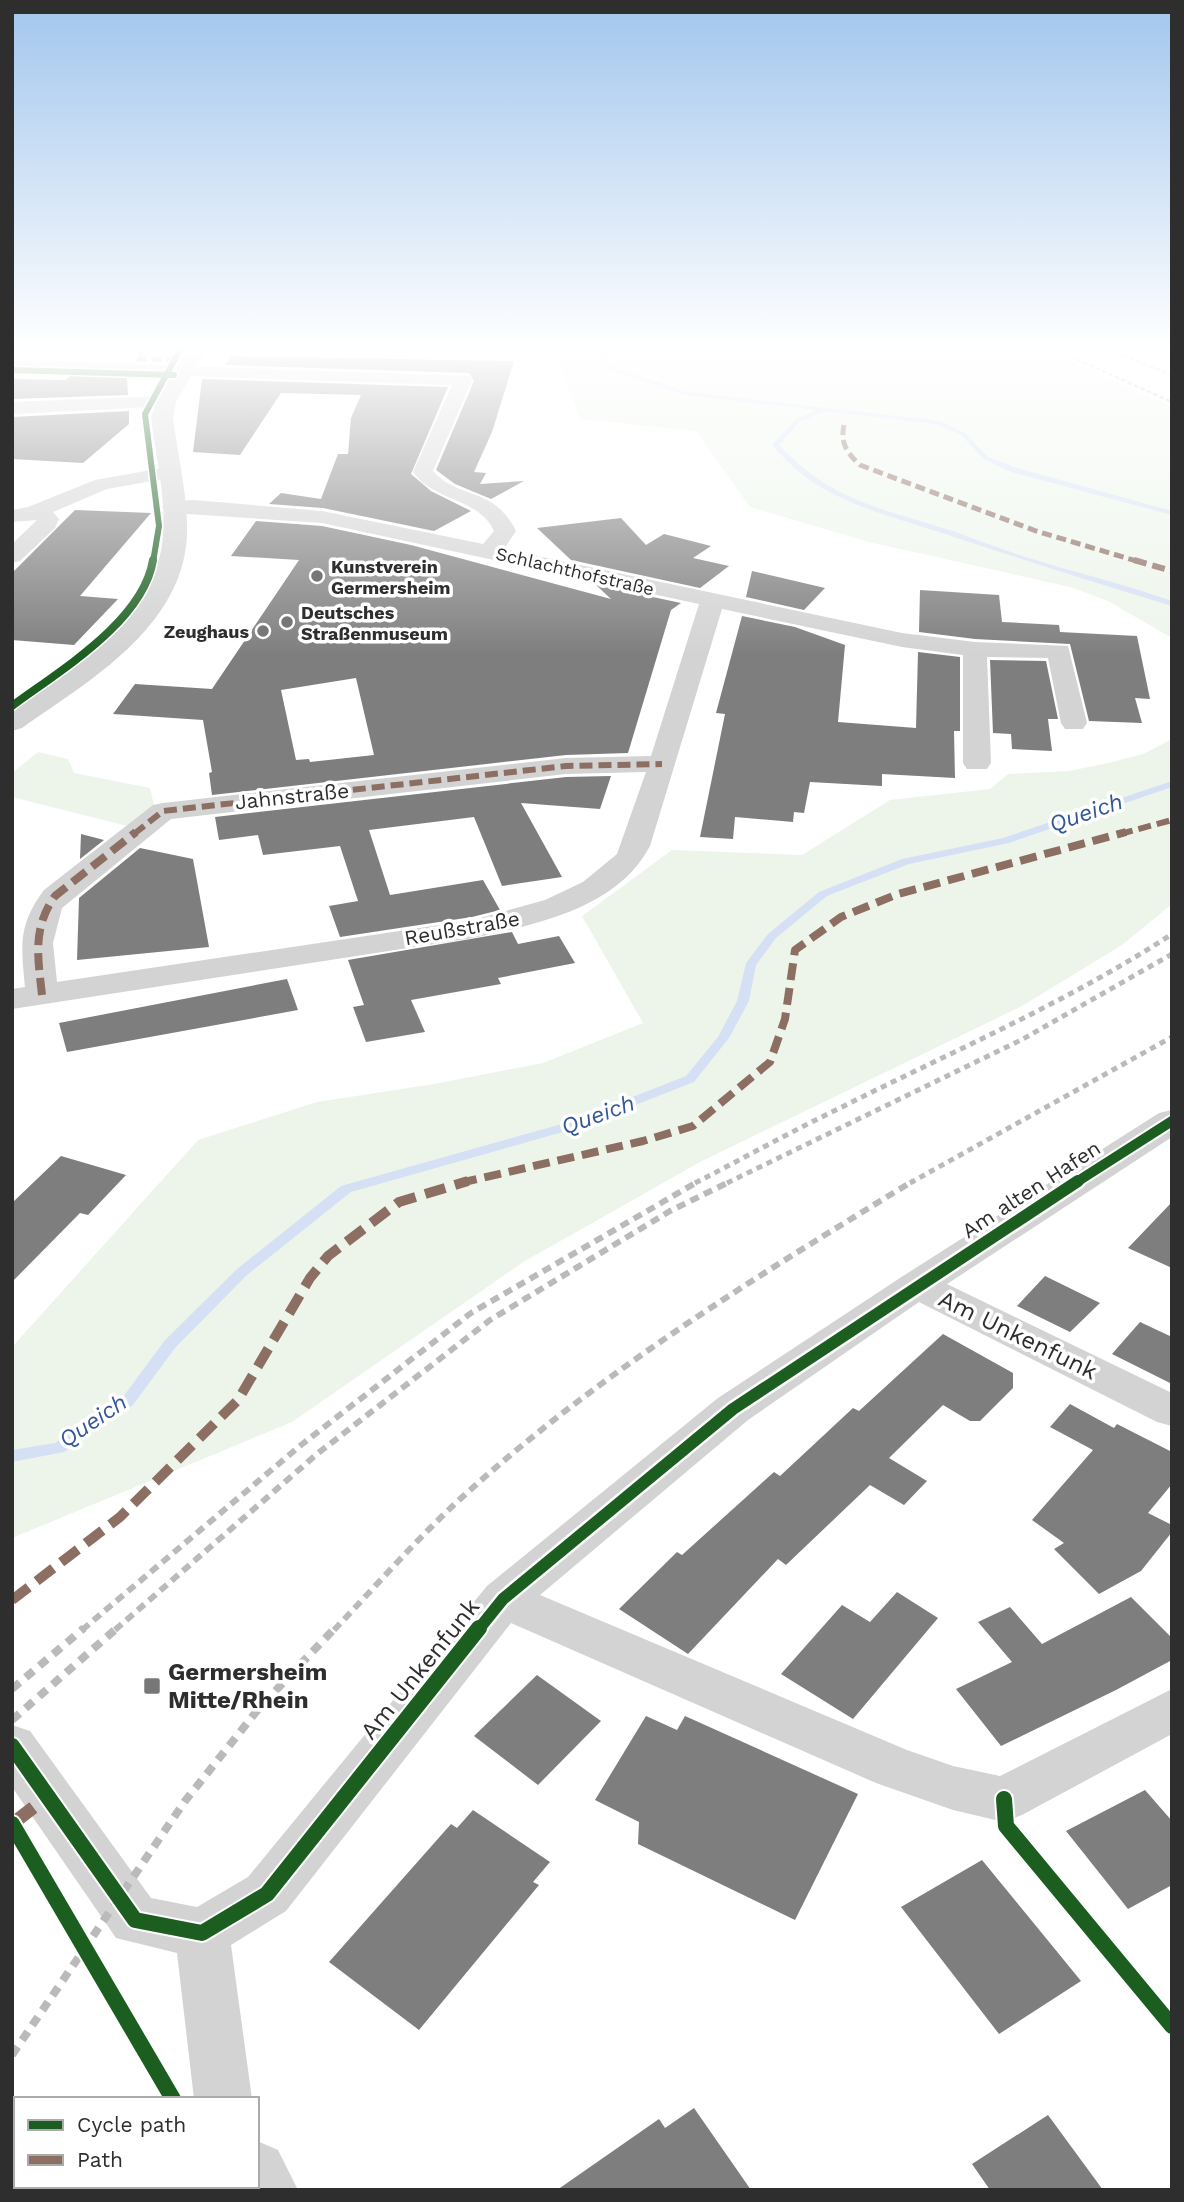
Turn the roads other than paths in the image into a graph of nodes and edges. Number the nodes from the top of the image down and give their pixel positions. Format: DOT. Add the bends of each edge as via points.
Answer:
graph roads {
  1 [pos="165,451"];
  2 [pos="432,451"];
  3 [pos="167,473"];
  4 [pos="173,507"];
  5 [pos="39,511"];
  6 [pos="12,516"];
  7 [pos="489,551"];
  8 [pos="12,556"];
  9 [pos="712,601"];
  10 [pos="975,649"];
  11 [pos="17,713"];
  12 [pos="1074,723"];
  13 [pos="977,763"];
  14 [pos="662,764"];
  15 [pos="42,995"];
  16 [pos="12,999"];
  17 [pos="1169,1126"];
  18 [pos="918,1285"];
  19 [pos="1172,1411"];
  20 [pos="503,1599"];
  21 [pos="1172,1710"];
  22 [pos="12,1746"];
  23 [pos="202,1933"];
  24 [pos="223,2097"];
  25 [pos="259,2174"];
  26 [pos="268,2190"];
  1 -- 3 [label="street"];
  2 -- 7 [label="street" via="423,472 488,507 502,521 505,531"];
  3 -- 4 [label="street"];
  3 -- 5 [label="street" via="102,484"];
  4 -- 7 [label="street, Schlachthofstraße" via="323,517"];
  4 -- 11 [label="street" via="168,574 145,614 113,646"];
  5 -- 6 [label="street"];
  5 -- 8 [label="street" via="47,523"];
  7 -- 9 [label="street, Schlachthofstraße"];
  9 -- 10 [label="street, Schlachthofstraße" via="902,640"];
  9 -- 14 [label="street, Reußstraße"];
  10 -- 12 [label="street, Schlachthofstraße" via="1059,651"];
  10 -- 13 [label="street"];
  14 -- 15 [label="street, Reußstraße" via="629,858 578,898 534,915 473,929"];
  14 -- 15 [label="street, Jahnstraße" via="566,766 163,811 44,909 37,937"];
  15 -- 16 [label="street, Reußstraße"];
  17 -- 18 [label="street, Am alten Hafen"];
  18 -- 19 [label="street, Am Unkenfunk"];
  18 -- 20 [label="street, Am Unkenfunk" via="733,1409"];
  20 -- 21 [label="street, Am Unkenfunk" via="894,1768 1004,1799"];
  20 -- 23 [label="street, Am Unkenfunk" via="267,1894"];
  22 -- 23 [label="street" via="135,1920"];
  23 -- 24 [label="street"];
  25 -- 26 [label="street"];
}
